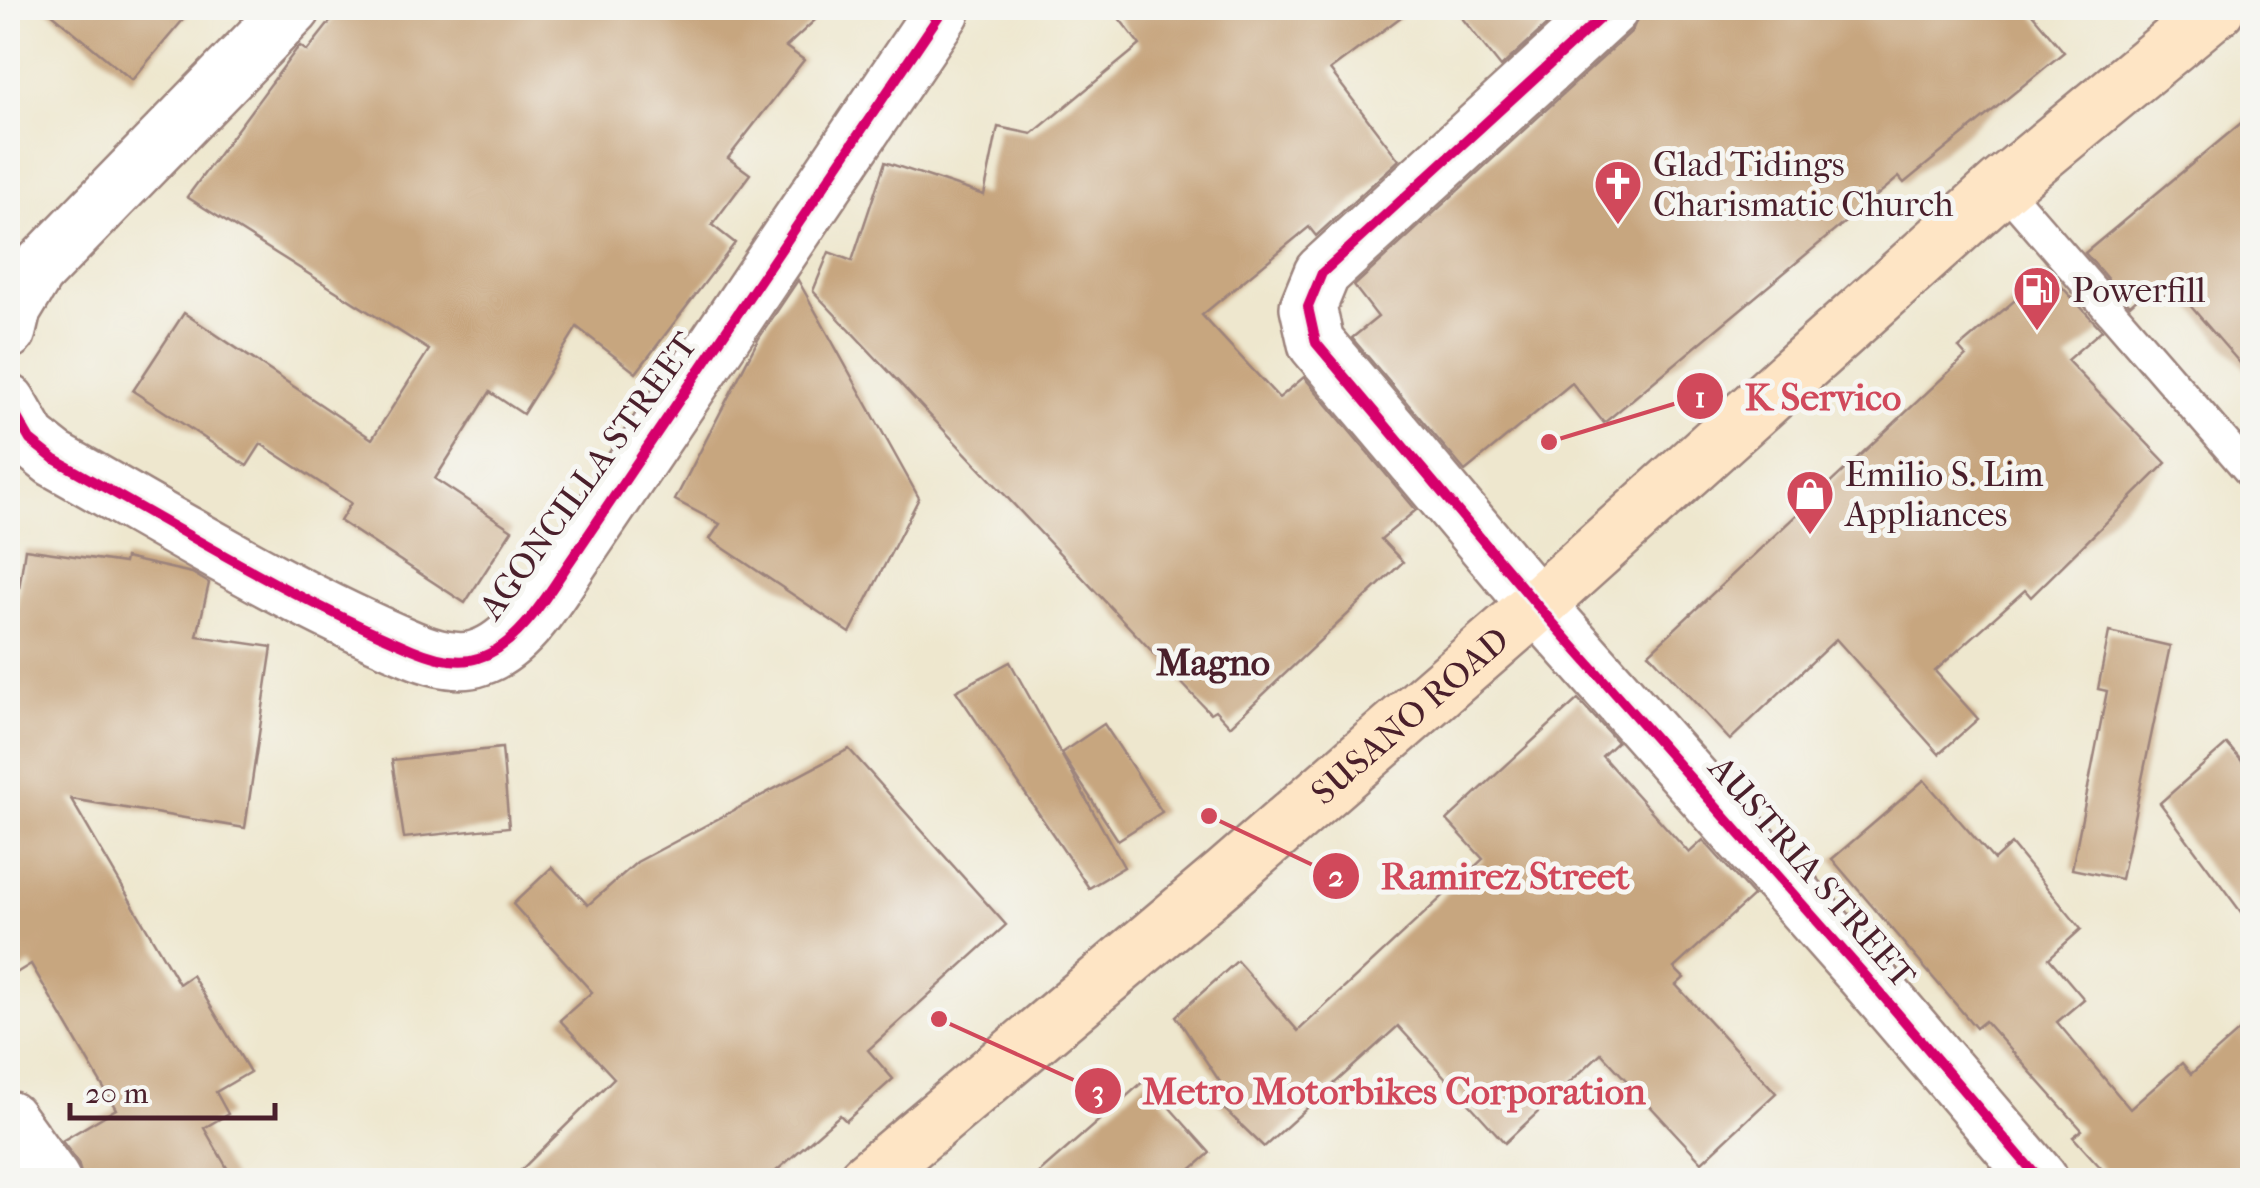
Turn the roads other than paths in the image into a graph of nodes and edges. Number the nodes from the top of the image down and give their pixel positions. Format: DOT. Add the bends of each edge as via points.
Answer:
graph roads {
  1 [pos="293,8"];
  2 [pos="1612,8"];
  3 [pos="2217,8"];
  4 [pos="942,12"];
  5 [pos="2002,186"];
  6 [pos="8,331"];
  7 [pos="8,402"];
  8 [pos="2252,474"];
  9 [pos="1537,605"];
  10 [pos="8,1119"];
  11 [pos="52,1180"];
  12 [pos="866,1180"];
  13 [pos="2040,1180"];
  1 -- 6 [label="street" via="36,272"];
  2 -- 9 [label="street, AUSTRIA STREET" via="1322,273 1308,308 1316,343"];
  3 -- 5 [label="main road, SUSANO ROAD"];
  4 -- 7 [label="street, AGONCILLA STREET" via="580,547 533,612 483,658 464,662 414,650 261,573 54,460 30,440"];
  5 -- 8 [label="lane"];
  5 -- 9 [label="main road, SUSANO ROAD"];
  9 -- 12 [label="main road, SUSANO ROAD"];
  9 -- 13 [label="street, AUSTRIA STREET"];
  10 -- 11 [label="street"];
}
